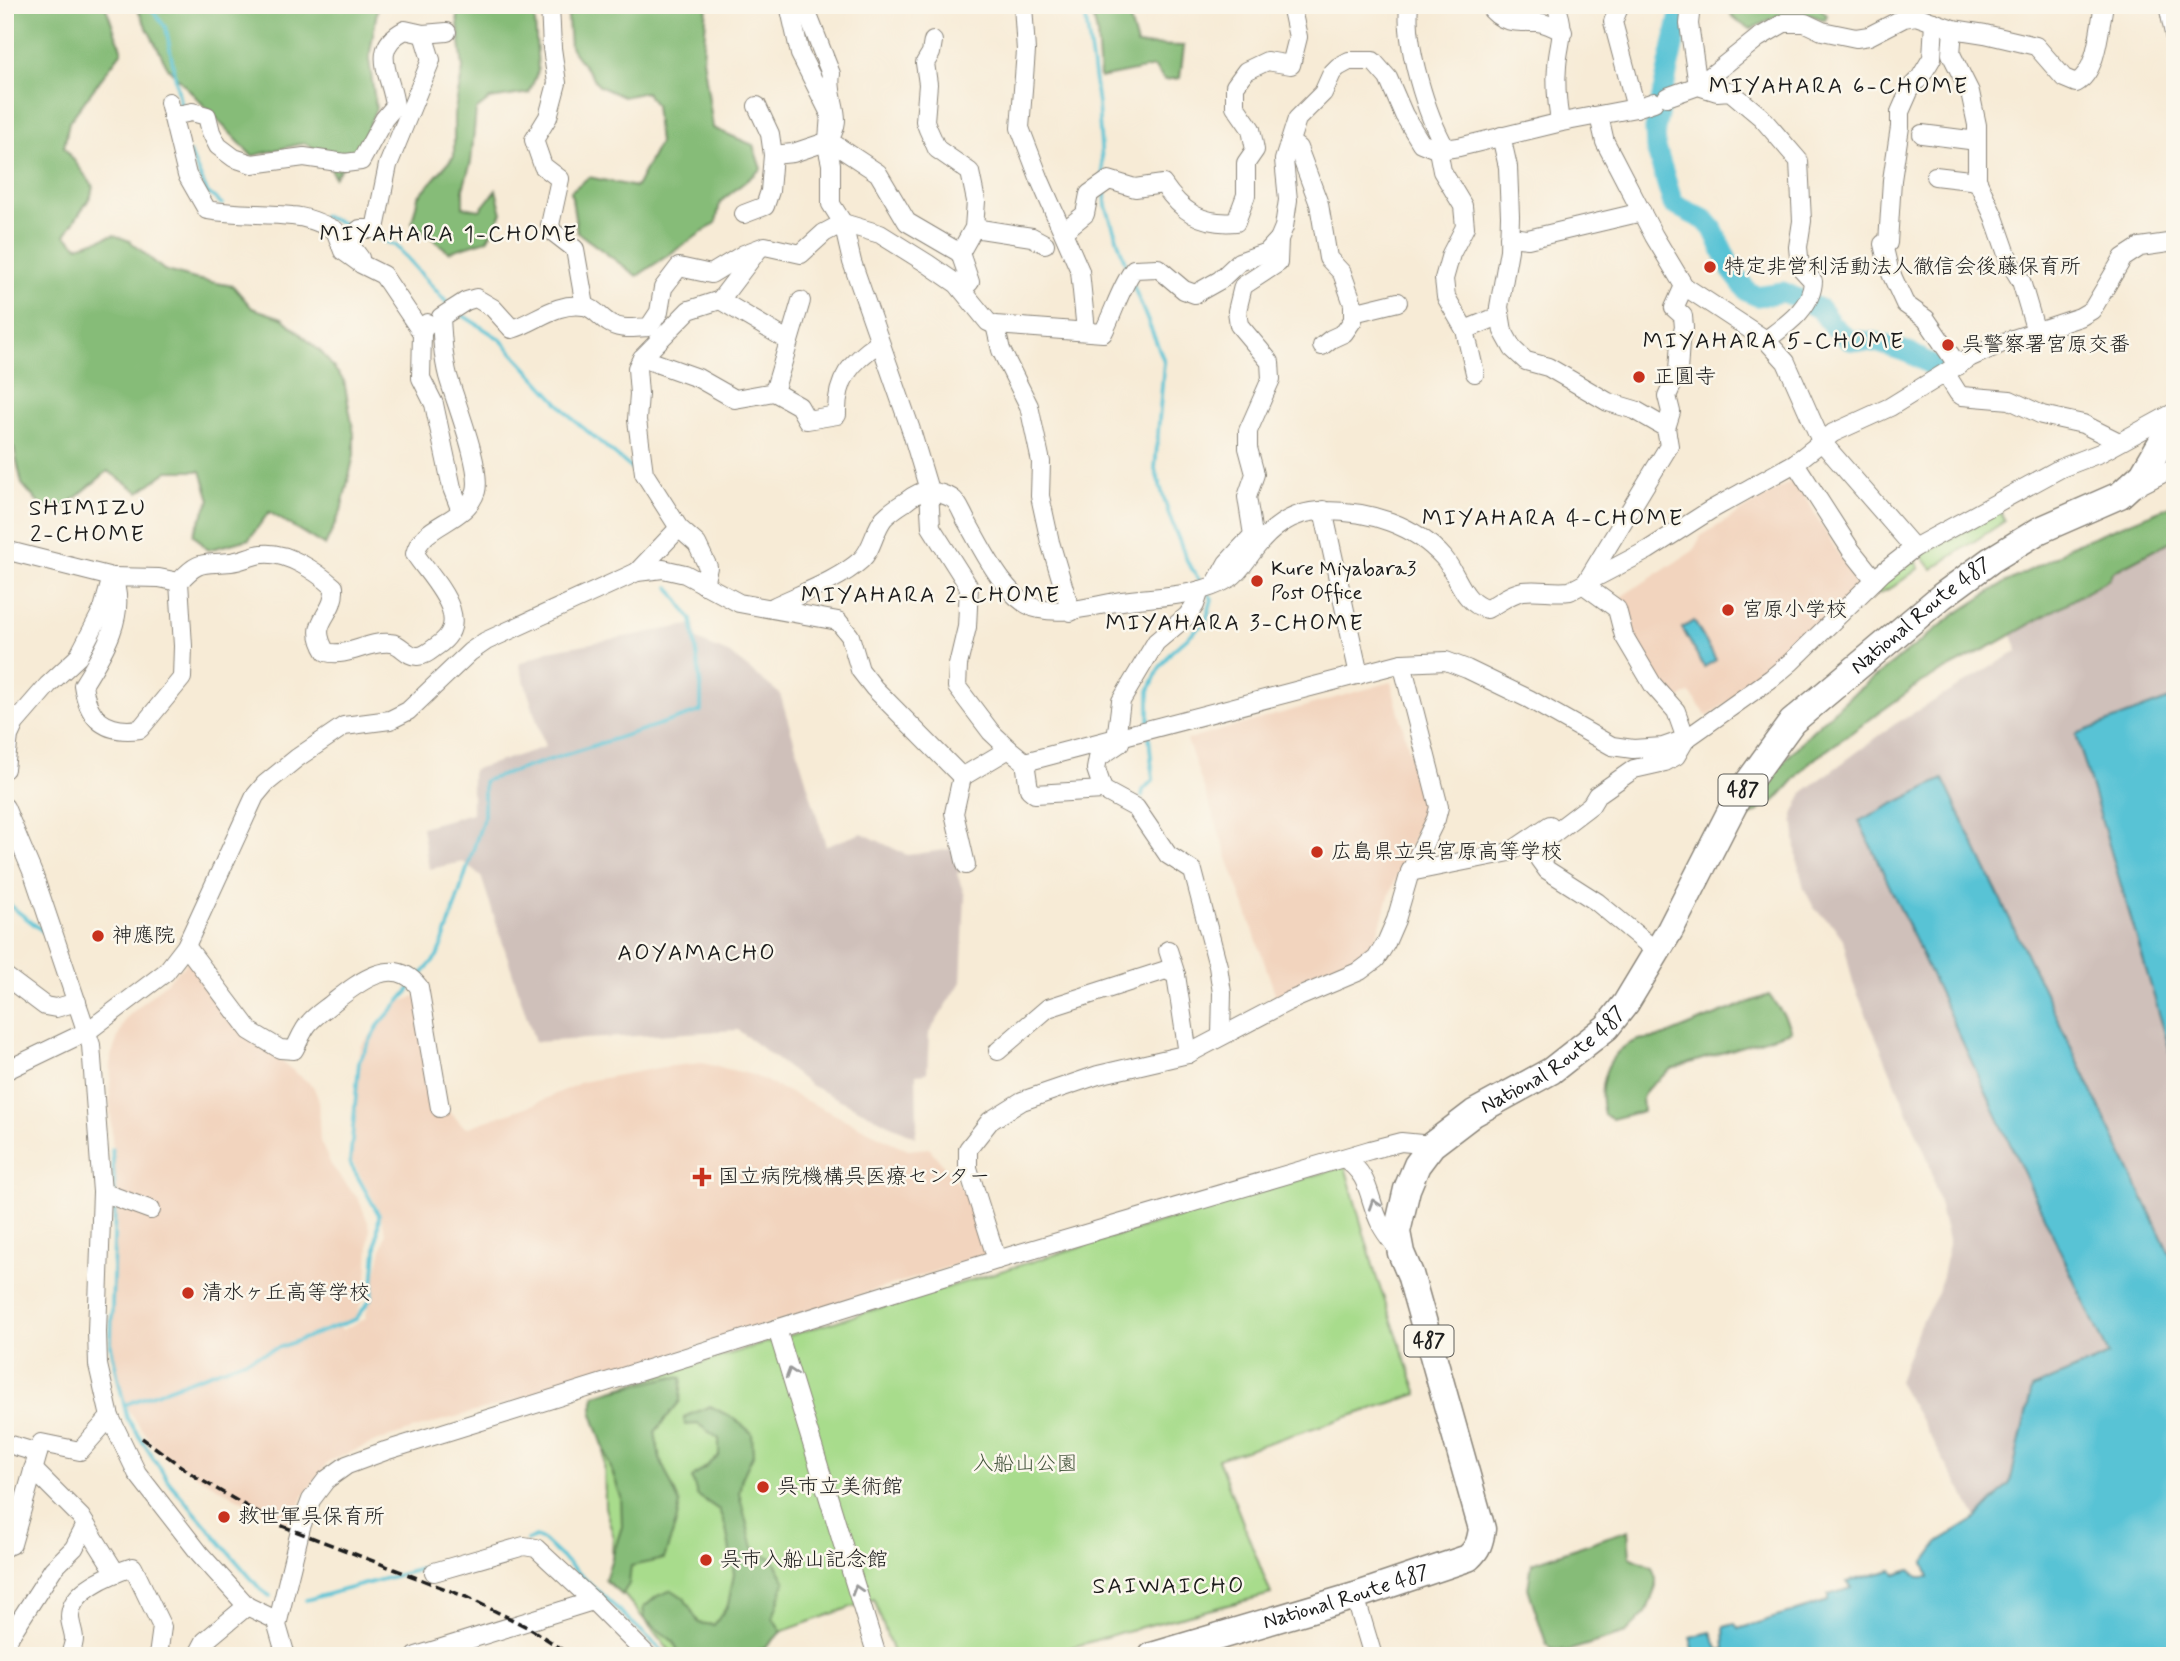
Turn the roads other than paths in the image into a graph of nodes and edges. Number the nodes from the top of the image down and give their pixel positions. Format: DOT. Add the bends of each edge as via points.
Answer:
graph roads {
  1 [pos="550,5"];
  2 [pos="789,5"];
  3 [pos="804,5"];
  4 [pos="1023,5"];
  5 [pos="1291,5"];
  6 [pos="1409,5"];
  7 [pos="1488,5"];
  8 [pos="1556,5"];
  9 [pos="1620,5"];
  10 [pos="1691,5"];
  11 [pos="2104,5"];
  12 [pos="2168,5"];
  13 [pos="1934,22"];
  14 [pos="1953,29"];
  15 [pos="447,32"];
  16 [pos="1563,32"];
  17 [pos="423,34"];
  18 [pos="2175,39"];
  19 [pos="933,41"];
  20 [pos="1698,86"];
  21 [pos="757,106"];
  22 [pos="1636,108"];
  23 [pos="1599,116"];
  24 [pos="1560,122"];
  25 [pos="1922,134"];
  26 [pos="1501,136"];
  27 [pos="827,141"];
  28 [pos="1977,141"];
  29 [pos="1290,142"];
  30 [pos="1442,149"];
  31 [pos="773,155"];
  32 [pos="1935,176"];
  33 [pos="1978,181"];
  34 [pos="1642,212"];
  35 [pos="744,214"];
  36 [pos="843,223"];
  37 [pos="974,228"];
  38 [pos="1064,231"];
  39 [pos="1509,237"];
  40 [pos="1279,239"];
  41 [pos="2172,239"];
  42 [pos="1045,244"];
  43 [pos="758,250"];
  44 [pos="960,253"];
  45 [pos="367,266"];
  46 [pos="1684,286"];
  47 [pos="961,289"];
  48 [pos="720,300"];
  49 [pos="801,301"];
  50 [pos="1398,302"];
  51 [pos="585,306"];
  52 [pos="1353,313"];
  53 [pos="1499,316"];
  54 [pos="441,317"];
  55 [pos="995,325"];
  56 [pos="1465,330"];
  57 [pos="1086,331"];
  58 [pos="2036,332"];
  59 [pos="422,333"];
  60 [pos="1766,340"];
  61 [pos="789,341"];
  62 [pos="879,343"];
  63 [pos="1322,346"];
  64 [pos="642,358"];
  65 [pos="1952,370"];
  66 [pos="1475,373"];
  67 [pos="774,392"];
  68 [pos="2175,412"];
  69 [pos="2175,419"];
  70 [pos="1666,428"];
  71 [pos="1821,441"];
  72 [pos="2119,442"];
  73 [pos="1795,463"];
  74 [pos="2175,467"];
  75 [pos="2175,480"];
  76 [pos="929,491"];
  77 [pos="2120,495"];
  78 [pos="1323,510"];
  79 [pos="461,511"];
  80 [pos="679,528"];
  81 [pos="1914,548"];
  82 [pos="5,550"];
  83 [pos="636,572"];
  84 [pos="112,577"];
  85 [pos="1875,580"];
  86 [pos="179,582"];
  87 [pos="704,585"];
  88 [pos="1584,585"];
  89 [pos="1208,587"];
  90 [pos="773,607"];
  91 [pos="1071,612"];
  92 [pos="1402,663"];
  93 [pos="1359,675"];
  94 [pos="1124,737"];
  95 [pos="1686,739"];
  96 [pos="1009,749"];
  97 [pos="1025,762"];
  98 [pos="5,769"];
  99 [pos="962,777"];
  100 [pos="1103,790"];
  101 [pos="1597,795"];
  102 [pos="5,807"];
  103 [pos="967,865"];
  104 [pos="1410,872"];
  105 [pos="187,946"];
  106 [pos="1168,950"];
  107 [pos="1656,951"];
  108 [pos="5,975"];
  109 [pos="1176,975"];
  110 [pos="77,1002"];
  111 [pos="88,1031"];
  112 [pos="1221,1036"];
  113 [pos="998,1051"];
  114 [pos="1188,1054"];
  115 [pos="5,1071"];
  116 [pos="440,1108"];
  117 [pos="1432,1145"];
  118 [pos="1344,1158"];
  119 [pos="102,1192"];
  120 [pos="151,1210"];
  121 [pos="1401,1253"];
  122 [pos="997,1259"];
  123 [pos="777,1329"];
  124 [pos="110,1417"];
  125 [pos="5,1443"];
  126 [pos="35,1461"];
  127 [pos="86,1525"];
  128 [pos="5,1547"];
  129 [pos="434,1572"];
  130 [pos="116,1573"];
  131 [pos="1355,1596"];
  132 [pos="593,1601"];
  133 [pos="247,1606"];
  134 [pos="278,1621"];
  135 [pos="8,1646"];
  136 [pos="467,1648"];
  137 [pos="70,1656"];
  138 [pos="158,1656"];
  139 [pos="197,1656"];
  140 [pos="286,1656"];
  141 [pos="416,1656"];
  142 [pos="648,1656"];
  143 [pos="877,1656"];
  144 [pos="1152,1656"];
  145 [pos="1373,1656"];
  1 -- 51 [label="street" via="557,83 548,117 534,141 543,166 560,179 550,225 575,249"];
  2 -- 27 [label="street" via="800,54 830,114"];
  3 -- 27 [label="street" via="831,74 831,96 837,111"];
  4 -- 38 [label="street" via="1026,51 1020,128"];
  5 -- 38 [label="street" via="1298,37 1290,65 1267,61 1246,71 1235,86 1235,106 1251,129 1255,150 1245,163 1246,195 1236,222 1218,223 1187,212 1163,184 1135,188 1109,180 1089,194 1085,214"];
  6 -- 30 [label="street" via="1413,57"];
  7 -- 16 [label="street" via="1495,16 1550,25"];
  8 -- 16 [label="street"];
  9 -- 22 [label="street" via="1614,22"];
  10 -- 20 [label="street" via="1689,24"];
  11 -- 14 [label="street" via="2096,51 2076,83 2064,78 2036,46"];
  12 -- 18 [label="street"];
  13 -- 14 [label="street"];
  13 -- 20 [label="street" via="1916,16 1904,18 1870,36 1856,38 1805,23 1784,23"];
  13 -- 65 [label="street" via="1932,58 1900,112 1886,243 1889,268 1905,304 1926,319"];
  14 -- 28 [label="street" via="1951,54 1970,92"];
  15 -- 17 [label="street"];
  16 -- 24 [label="street" via="1557,63"];
  17 -- 45 [label="street" via="431,60 388,165 375,229 360,229 352,238 351,246"];
  17 -- 45 [label="street" via="405,30 385,49 395,106 361,161 304,157 252,164 218,146 207,116 171,109 187,176 207,210 313,220 335,230 343,251"];
  19 -- 37 [label="street" via="925,63 925,121 937,149 970,172 976,201"];
  20 -- 22 [label="street"];
  20 -- 60 [label="street" via="1730,91 1761,117 1798,161 1800,267 1813,281 1812,289 1795,318"];
  21 -- 31 [label="street" via="770,134"];
  22 -- 23 [label="street"];
  23 -- 24 [label="street"];
  23 -- 34 [label="street" via="1605,142"];
  24 -- 26 [label="street"];
  25 -- 28 [label="street"];
  26 -- 30 [label="street"];
  26 -- 39 [label="street" via="1508,167"];
  27 -- 31 [label="street"];
  27 -- 36 [label="street" via="831,204"];
  27 -- 44 [label="street" via="878,173 908,222"];
  28 -- 33 [label="street"];
  29 -- 30 [label="street" via="1297,119 1323,93 1338,67 1349,61 1373,61 1388,78 1421,143"];
  29 -- 40 [label="street" via="1284,160 1288,200"];
  29 -- 52 [label="street" via="1298,148 1310,177 1328,258 1342,273"];
  30 -- 56 [label="street" via="1442,171 1463,206 1465,226 1444,279 1446,297"];
  31 -- 35 [label="street" via="765,206"];
  32 -- 33 [label="street"];
  33 -- 58 [label="street" via="2021,281"];
  34 -- 39 [label="street" via="1528,239"];
  34 -- 46 [label="street"];
  36 -- 43 [label="street" via="801,254 765,246"];
  36 -- 47 [label="street" via="894,241"];
  36 -- 62 [label="street"];
  37 -- 42 [label="street" via="1032,237"];
  37 -- 44 [label="street"];
  38 -- 57 [label="street" via="1080,271"];
  39 -- 53 [label="street"];
  40 -- 57 [label="street" via="1267,252 1239,262 1195,294 1158,268 1134,269 1103,333"];
  40 -- 89 [label="street" via="1278,263 1243,286 1237,311 1239,325 1270,362 1271,379 1248,431 1255,474 1247,497 1253,535"];
  41 -- 58 [label="street" via="2140,247 2123,258 2092,310"];
  43 -- 48 [label="street"];
  43 -- 51 [label="street" via="711,274 679,267 663,288 659,312 649,327 629,329 610,324"];
  44 -- 47 [label="street" via="970,282"];
  45 -- 59 [label="street" via="383,275"];
  46 -- 60 [label="street"];
  46 -- 70 [label="street" via="1674,308 1683,316 1684,328 1678,372 1667,396 1671,412"];
  47 -- 55 [label="street"];
  48 -- 61 [label="street"];
  48 -- 64 [label="street" via="689,310"];
  49 -- 61 [label="street"];
  50 -- 52 [label="street"];
  51 -- 54 [label="street" via="557,308 512,329 493,308 476,298"];
  52 -- 63 [label="street" via="1345,333"];
  53 -- 56 [label="street"];
  53 -- 70 [label="street" via="1513,349 1526,361 1548,367 1608,402 1635,410"];
  54 -- 59 [label="street" via="426,323"];
  54 -- 79 [label="street" via="447,372 477,488 471,503"];
  55 -- 57 [label="street"];
  55 -- 91 [label="street" via="1001,350 1029,406 1041,462 1040,496"];
  56 -- 66 [label="street"];
  58 -- 65 [label="street" via="1987,349"];
  59 -- 79 [label="street" via="421,378 434,404"];
  60 -- 71 [label="street" via="1786,362"];
  61 -- 67 [label="street"];
  62 -- 67 [label="street" via="854,361 837,393 837,415 807,420 799,406"];
  62 -- 76 [label="street"];
  64 -- 67 [label="street" via="698,377 735,399"];
  64 -- 80 [label="street" via="637,368 637,420 644,473"];
  65 -- 71 [label="street"];
  65 -- 72 [label="street" via="1962,396 2010,400 2042,415 2083,424"];
  68 -- 72 [label="street"];
  69 -- 77 [label="highway, National Route 487 / 487" via="2143,474"];
  70 -- 88 [label="street" via="1669,446"];
  71 -- 73 [label="street"];
  71 -- 81 [label="street"];
  72 -- 81 [label="street"];
  73 -- 85 [label="street"];
  73 -- 88 [label="street"];
  74 -- 77 [label="street"];
  75 -- 77 [label="street"];
  76 -- 90 [label="street" via="915,495 883,519 864,557 852,568"];
  76 -- 91 [label="street" via="954,499 1006,586 1029,607"];
  76 -- 96 [label="street" via="931,527 968,587 957,687 990,732"];
  77 -- 107 [label="highway, National Route 487 / 487" via="2040,530 1991,559 1792,722 1739,795"];
  78 -- 88 [label="street" via="1359,514 1414,531 1444,558 1479,607 1487,609 1522,591 1557,593"];
  78 -- 89 [label="street" via="1283,521 1266,534 1237,573"];
  78 -- 93 [label="street"];
  79 -- 86 [label="street" via="418,542 415,554 453,610 452,631 421,657 390,643 336,655 326,652 319,629 335,600 334,587 274,553 193,566"];
  80 -- 83 [label="street"];
  80 -- 87 [label="street" via="697,544 708,567"];
  81 -- 85 [label="street"];
  82 -- 84 [label="street"];
  83 -- 87 [label="street" via="663,569 685,573"];
  83 -- 105 [label="street" via="486,641 408,711 390,720 344,726 275,775 248,808"];
  84 -- 86 [label="street"];
  84 -- 86 [label="street" via="119,600 116,616 102,655 83,685 95,720 118,729 140,729 181,678"];
  84 -- 98 [label="street" via="103,610 78,657 15,723"];
  85 -- 95 [label="street" via="1791,662"];
  87 -- 90 [label="street" via="739,603"];
  88 -- 95 [label="street" via="1618,609 1624,636 1653,685 1676,711"];
  89 -- 91 [label="street"];
  89 -- 94 [label="street" via="1187,617 1156,642 1121,701"];
  90 -- 99 [label="street" via="838,621 850,636 860,670 874,688"];
  92 -- 93 [label="street"];
  92 -- 95 [label="street" via="1446,661 1467,668 1612,746 1663,747"];
  92 -- 104 [label="street" via="1438,807"];
  93 -- 94 [label="street"];
  94 -- 97 [label="street"];
  94 -- 100 [label="street" via="1098,758 1096,769"];
  95 -- 101 [label="street" via="1676,756 1634,769"];
  96 -- 97 [label="street"];
  96 -- 99 [label="street"];
  97 -- 100 [label="street" via="1029,789 1035,794"];
  99 -- 103 [label="street" via="954,813"];
  100 -- 112 [label="street" via="1136,808 1168,855 1193,871 1218,966"];
  101 -- 104 [label="street" via="1510,852"];
  101 -- 107 [label="street" via="1591,805 1541,843 1539,859 1547,870 1597,902"];
  102 -- 110 [label="street"];
  104 -- 112 [label="street" via="1396,920 1376,959 1360,971"];
  105 -- 111 [label="street" via="153,984"];
  105 -- 116 [label="street" via="250,1031 279,1049 294,1050 308,1024 357,984 381,972 402,973 415,981"];
  106 -- 109 [label="street"];
  107 -- 117 [label="highway, National Route 487 / 487" via="1607,1027 1551,1071 1474,1113"];
  108 -- 110 [label="street" via="45,1006"];
  109 -- 113 [label="street" via="1166,970 1048,1008"];
  109 -- 114 [label="street"];
  110 -- 111 [label="street"];
  111 -- 115 [label="street"];
  111 -- 119 [label="street"];
  112 -- 114 [label="street"];
  114 -- 122 [label="street" via="1098,1075 1022,1101 990,1121 968,1149 968,1168"];
  117 -- 118 [label="street" via="1401,1142"];
  117 -- 121 [label="highway, National Route 487 / 487" via="1406,1189 1397,1232"];
  121 -- 118 [label="street, one-way" via="1380,1224 1365,1178"];
  118 -- 122 [label="street"];
  119 -- 120 [label="street"];
  119 -- 124 [label="street" via="98,1365"];
  121 -- 131 [label="highway, National Route 487 / 487" via="1482,1529 1476,1552 1468,1558"];
  122 -- 123 [label="street"];
  123 -- 134 [label="street" via="347,1465 326,1480 311,1500"];
  143 -- 123 [label="street, one-way"];
  124 -- 126 [label="street" via="80,1451 41,1443"];
  124 -- 133 [label="street" via="137,1473"];
  125 -- 126 [label="street"];
  126 -- 127 [label="street"];
  126 -- 128 [label="street" via="12,1544"];
  127 -- 130 [label="street"];
  127 -- 135 [label="street" via="74,1548 53,1569"];
  129 -- 132 [label="street" via="524,1546 536,1548"];
  130 -- 137 [label="street" via="72,1603"];
  130 -- 138 [label="street" via="133,1567 159,1616"];
  131 -- 144 [label="highway, National Route 487 / 487"];
  131 -- 145 [label="street"];
  132 -- 136 [label="street"];
  132 -- 142 [label="street"];
  133 -- 134 [label="street"];
  133 -- 139 [label="street" via="205,1641"];
  134 -- 140 [label="street"];
  136 -- 141 [label="street"];
}
